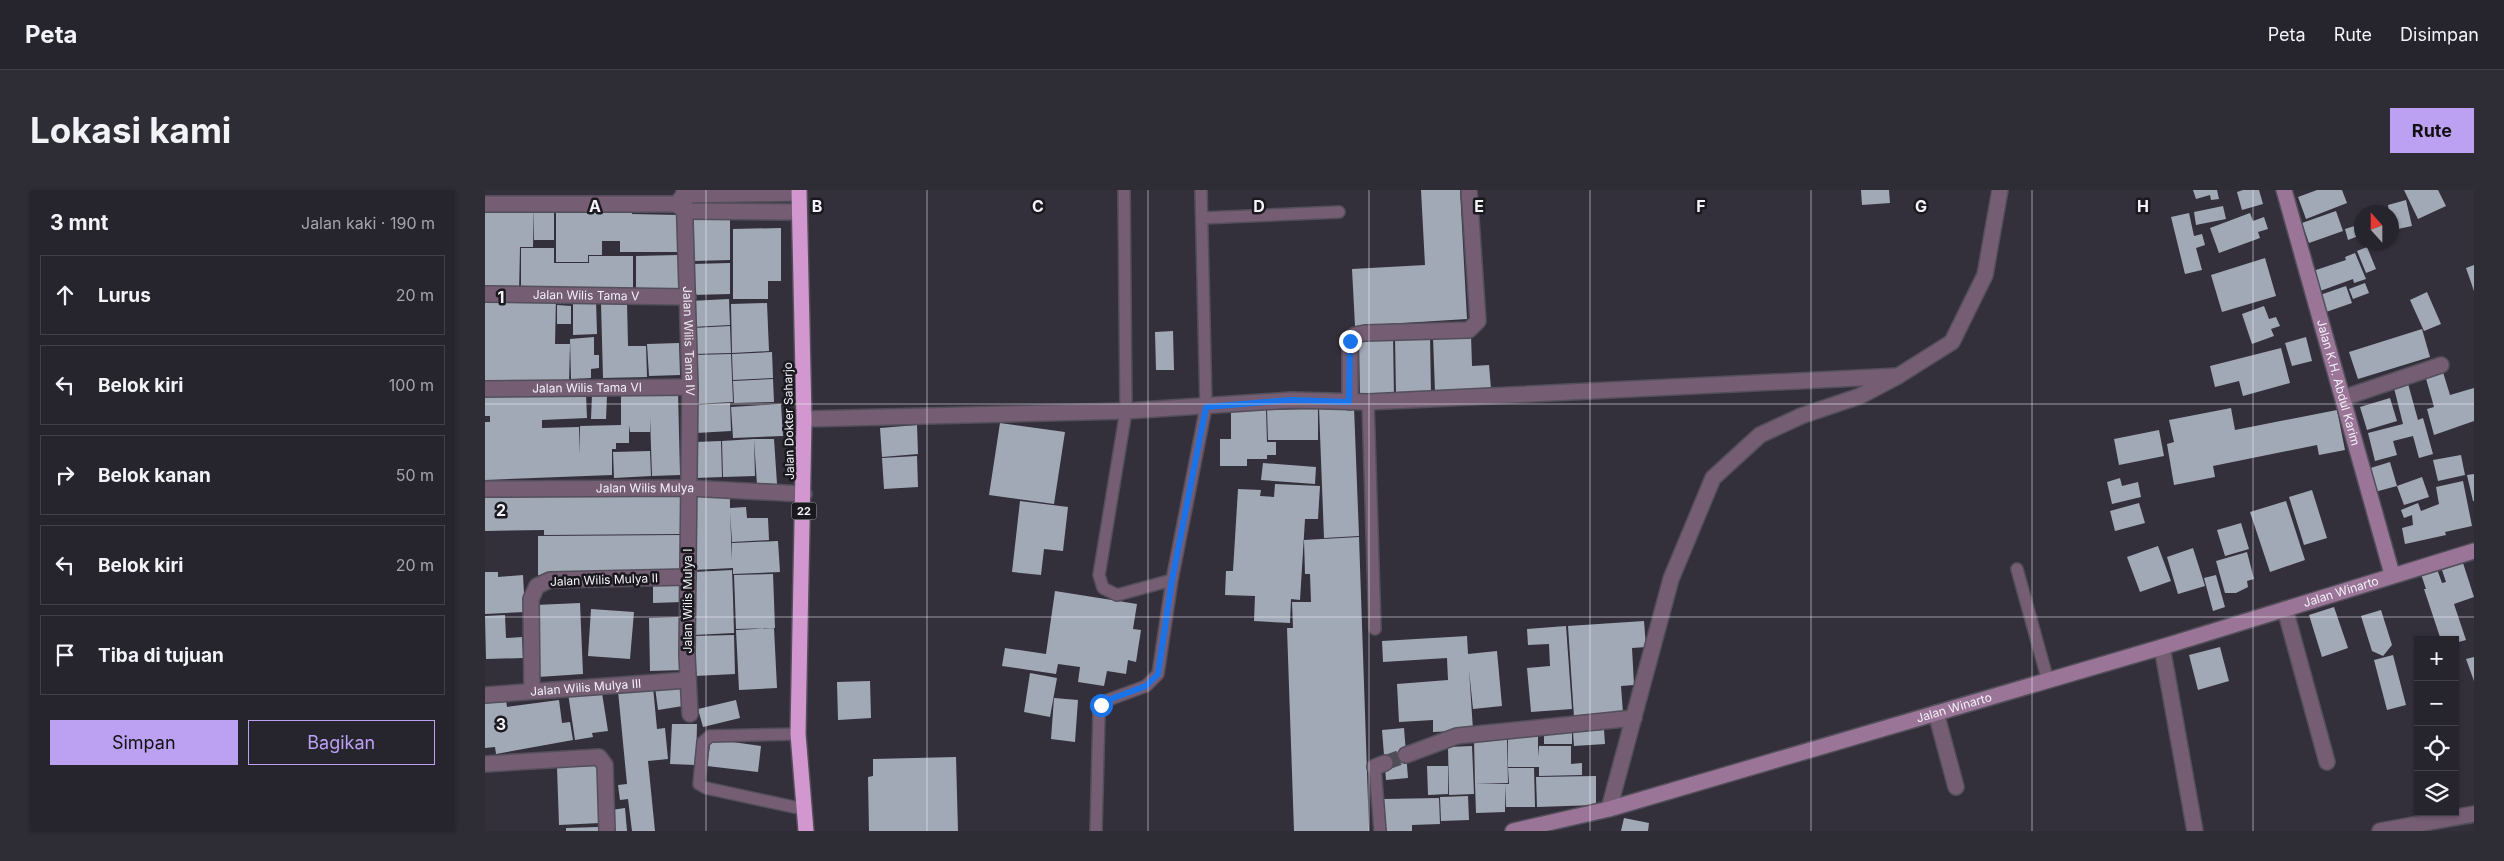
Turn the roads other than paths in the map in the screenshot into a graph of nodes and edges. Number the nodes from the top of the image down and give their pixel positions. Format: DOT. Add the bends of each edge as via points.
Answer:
graph roads {
  1 [pos="1123,190"];
  2 [pos="1201,190"];
  3 [pos="1469,190"];
  4 [pos="2000,190"];
  5 [pos="2284,190"];
  6 [pos="799,192"];
  7 [pos="682,200"];
  8 [pos="485,204"];
  9 [pos="799,212"];
  10 [pos="1339,212"];
  11 [pos="1202,218"];
  12 [pos="485,294"];
  13 [pos="688,297"];
  14 [pos="2441,365"];
  15 [pos="1898,376"];
  16 [pos="690,387"];
  17 [pos="485,389"];
  18 [pos="2343,398"];
  19 [pos="1349,402"];
  20 [pos="1368,402"];
  21 [pos="1206,407"];
  22 [pos="1126,411"];
  23 [pos="805,419"];
  24 [pos="688,488"];
  25 [pos="485,489"];
  26 [pos="804,494"];
  27 [pos="2474,551"];
  28 [pos="2017,569"];
  29 [pos="2392,574"];
  30 [pos="688,577"];
  31 [pos="1172,580"];
  32 [pos="2285,609"];
  33 [pos="1375,629"];
  34 [pos="2162,647"];
  35 [pos="688,680"];
  36 [pos="2048,680"];
  37 [pos="532,691"];
  38 [pos="485,695"];
  39 [pos="1936,713"];
  40 [pos="690,714"];
  41 [pos="1634,718"];
  42 [pos="798,734"];
  43 [pos="1406,756"];
  44 [pos="2327,762"];
  45 [pos="485,764"];
  46 [pos="1380,765"];
  47 [pos="1956,787"];
  48 [pos="803,810"];
  49 [pos="1609,810"];
  50 [pos="2474,814"];
  51 [pos="607,831"];
  52 [pos="806,831"];
  53 [pos="1096,831"];
  54 [pos="1381,831"];
  55 [pos="1513,831"];
  56 [pos="2195,831"];
  57 [pos="2380,831"];
  1 -- 22 [label="lane"];
  2 -- 11 [label="lane"];
  3 -- 19 [label="street" via="1478,321 1469,330 1355,335 1350,341"];
  4 -- 15 [label="street" via="1985,276 1952,342"];
  5 -- 18 [label="street, Jalan K.H. Abdul Karim"];
  6 -- 7 [label="street"];
  6 -- 9 [label="highway, Jalan Dokter Saharjo / 22"];
  7 -- 8 [label="street"];
  7 -- 9 [label="street"];
  7 -- 13 [label="street, Jalan Wilis Tama IV"];
  9 -- 23 [label="highway, Jalan Dokter Saharjo / 22"];
  10 -- 11 [label="lane"];
  11 -- 21 [label="lane"];
  12 -- 13 [label="street, Jalan Wilis Tama V"];
  13 -- 16 [label="street, Jalan Wilis Tama IV"];
  14 -- 18 [label="street"];
  15 -- 20 [label="street"];
  15 -- 41 [label="street" via="1860,396 1801,416 1760,435 1713,478 1671,579"];
  16 -- 17 [label="street, Jalan Wilis Tama VI"];
  16 -- 24 [label="street, Jalan Wilis Tama IV"];
  18 -- 29 [label="street, Jalan K.H. Abdul Karim"];
  19 -- 20 [label="street"];
  19 -- 21 [label="street" via="1291,400"];
  20 -- 33 [label="lane"];
  21 -- 22 [label="street"];
  21 -- 31 [label="lane"];
  22 -- 23 [label="street"];
  22 -- 31 [label="lane" via="1099,575 1103,588 1117,595"];
  23 -- 26 [label="highway, Jalan Dokter Saharjo / 22"];
  24 -- 25 [label="street, Jalan Wilis Mulya"];
  24 -- 26 [label="street, Jalan Wilis Mulya"];
  24 -- 30 [label="street, Jalan Wilis Mulya I"];
  26 -- 42 [label="highway, Jalan Dokter Saharjo / 22"];
  27 -- 29 [label="street, Jalan Winarto"];
  28 -- 36 [label="lane"];
  29 -- 32 [label="street, Jalan Winarto"];
  30 -- 35 [label="street, Jalan Wilis Mulya I"];
  30 -- 37 [label="street, Jalan Wilis Mulya II" via="550,580 537,586 531,599"];
  31 -- 53 [label="lane" via="1158,674 1146,686 1101,705"];
  32 -- 34 [label="street, Jalan Winarto"];
  32 -- 44 [label="street"];
  34 -- 36 [label="street, Jalan Winarto"];
  34 -- 56 [label="street"];
  35 -- 37 [label="street, Jalan Wilis Mulya III"];
  35 -- 40 [label="street, Jalan Wilis Mulya I"];
  36 -- 39 [label="street, Jalan Winarto"];
  37 -- 38 [label="street, Jalan Wilis Mulya III"];
  39 -- 47 [label="street"];
  39 -- 49 [label="street, Jalan Winarto"];
  41 -- 43 [label="street" via="1457,736"];
  41 -- 49 [label="street"];
  42 -- 48 [label="highway, Jalan Dokter Saharjo / 22"];
  42 -- 48 [label="lane" via="710,736 703,742 699,784"];
  45 -- 51 [label="street" via="599,757 605,765"];
  46 -- 54 [label="lane"];
  48 -- 52 [label="highway, Jalan Dokter Saharjo / 22"];
  49 -- 55 [label="street, Jalan Winarto"];
  50 -- 57 [label="street"];
}
